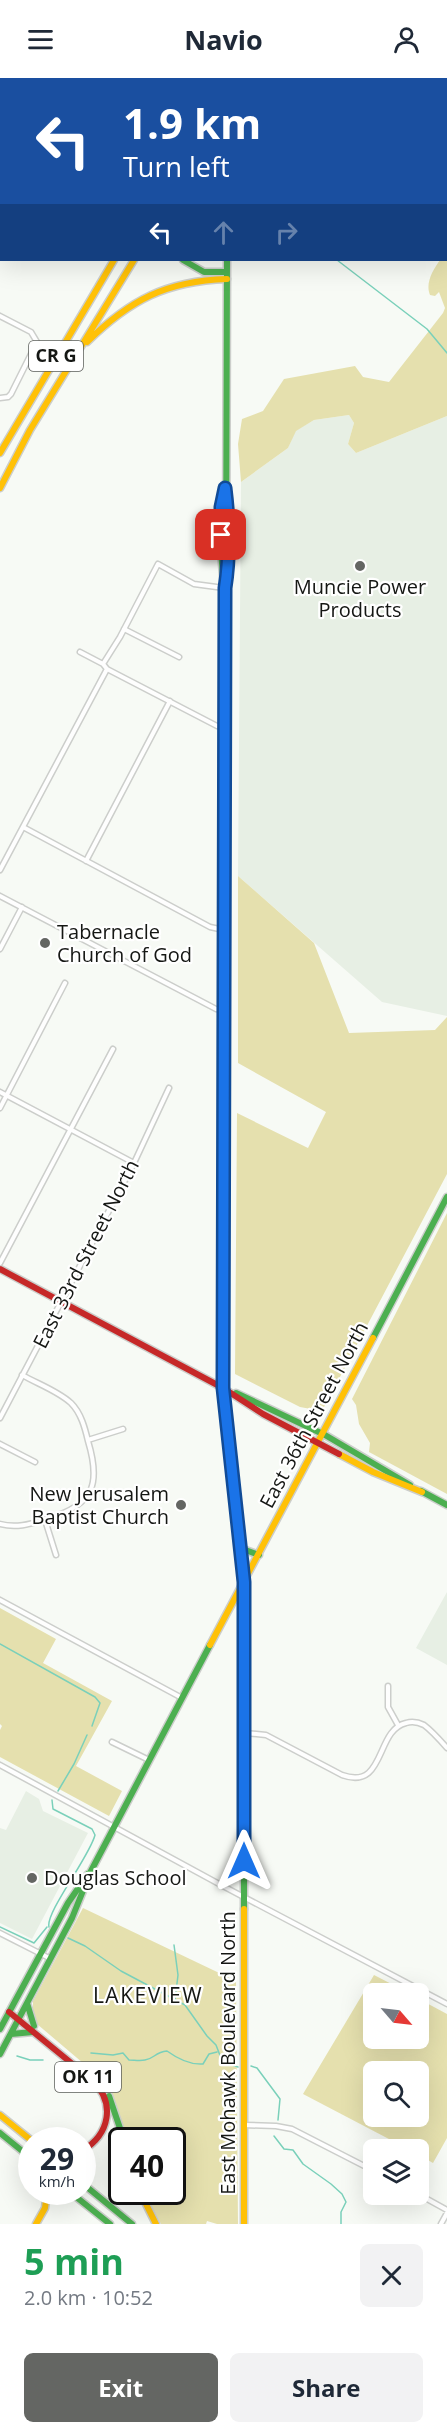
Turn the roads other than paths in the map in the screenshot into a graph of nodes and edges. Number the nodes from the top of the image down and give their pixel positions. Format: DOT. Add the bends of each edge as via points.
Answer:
graph roads {
  1 [pos="113,261"];
  2 [pos="133,261"];
  3 [pos="185,261"];
  4 [pos="227,261"];
  5 [pos="227,276"];
  6 [pos="0,316"];
  7 [pos="76,354"];
  8 [pos="2,398"];
  9 [pos="0,453"];
  10 [pos="0,488"];
  11 [pos="225,588"];
  12 [pos="124,629"];
  13 [pos="80,652"];
  14 [pos="179,657"];
  15 [pos="103,664"];
  16 [pos="107,669"];
  17 [pos="170,701"];
  18 [pos="225,728"];
  19 [pos="23,827"];
  20 [pos="86,861"];
  21 [pos="0,870"];
  22 [pos="0,896"];
  23 [pos="22,907"];
  24 [pos="224,930"];
  25 [pos="0,949"];
  26 [pos="65,983"];
  27 [pos="224,1010"];
  28 [pos="113,1049"];
  29 [pos="169,1088"];
  30 [pos="0,1092"];
  31 [pos="7,1095"];
  32 [pos="0,1108"];
  33 [pos="71,1129"];
  34 [pos="134,1162"];
  35 [pos="447,1197"];
  36 [pos="0,1263"];
  37 [pos="0,1269"];
  38 [pos="61,1301"];
  39 [pos="22,1376"];
  40 [pos="223,1388"];
  41 [pos="0,1418"];
  42 [pos="123,1429"];
  43 [pos="323,1435"];
  44 [pos="88,1440"];
  45 [pos="318,1443"];
  46 [pos="0,1444"];
  47 [pos="35,1462"];
  48 [pos="422,1492"];
  49 [pos="447,1505"];
  50 [pos="45,1520"];
  51 [pos="0,1524"];
  52 [pos="240,1548"];
  53 [pos="56,1555"];
  54 [pos="258,1555"];
  55 [pos="244,1582"];
  56 [pos="0,1599"];
  57 [pos="388,1686"];
  58 [pos="182,1698"];
  59 [pos="398,1725"];
  60 [pos="245,1733"];
  61 [pos="112,1742"];
  62 [pos="447,1748"];
  63 [pos="149,1760"];
  64 [pos="0,1765"];
  65 [pos="114,1828"];
  66 [pos="91,1871"];
  67 [pos="245,1898"];
  68 [pos="0,1933"];
  69 [pos="40,1953"];
  70 [pos="51,1959"];
  71 [pos="27,2003"];
  72 [pos="447,2004"];
  73 [pos="10,2010"];
  74 [pos="20,2018"];
  75 [pos="0,2029"];
  76 [pos="33,2029"];
  77 [pos="11,2034"];
  78 [pos="0,2054"];
  79 [pos="0,2115"];
  80 [pos="244,2125"];
  81 [pos="120,2127"];
  82 [pos="18,2130"];
  83 [pos="0,2133"];
  84 [pos="96,2142"];
  85 [pos="18,2148"];
  86 [pos="363,2165"];
  87 [pos="96,2194"];
  88 [pos="429,2200"];
  89 [pos="45,2205"];
  90 [pos="86,2205"];
  91 [pos="146,2205"];
  92 [pos="447,2211"];
  93 [pos="36,2224"];
  94 [pos="110,2224"];
  95 [pos="132,2224"];
  96 [pos="156,2224"];
  97 [pos="244,2224"];
  98 [pos="441,2224"];
  1 -- 9 [label="main road, CR G"];
  2 -- 7 [label="main road, CR G"];
  3 -- 5 [label="main road" via="204,272"];
  4 -- 5 [label="main road, East Mohawk Boulevard North"];
  5 -- 7 [label="main road" via="194,281 146,296 114,316"];
  5 -- 11 [label="main road, East Mohawk Boulevard North" via="225,488 220,549"];
  6 -- 8 [label="street" via="31,332 36,339 11,394"];
  7 -- 10 [label="main road, CR G"];
  11 -- 12 [label="street" via="194,584 158,564"];
  11 -- 18 [label="main road, East Mohawk Boulevard North"];
  12 -- 14 [label="street"];
  12 -- 15 [label="street"];
  13 -- 15 [label="street"];
  15 -- 16 [label="street"];
  16 -- 17 [label="street"];
  16 -- 19 [label="street"];
  17 -- 18 [label="street"];
  17 -- 20 [label="street"];
  18 -- 24 [label="main road, East Mohawk Boulevard North"];
  19 -- 20 [label="street"];
  19 -- 21 [label="street"];
  20 -- 24 [label="street" via="210,927"];
  22 -- 23 [label="street"];
  23 -- 25 [label="street"];
  23 -- 27 [label="street"];
  24 -- 27 [label="main road, East Mohawk Boulevard North"];
  26 -- 31 [label="street"];
  27 -- 40 [label="main road, East Mohawk Boulevard North"];
  28 -- 33 [label="street"];
  29 -- 34 [label="street, East 33rd Street North"];
  30 -- 31 [label="street"];
  31 -- 32 [label="street"];
  31 -- 33 [label="street"];
  33 -- 34 [label="street"];
  33 -- 36 [label="street"];
  34 -- 38 [label="street, East 33rd Street North"];
  35 -- 43 [label="main road, East 36th Street North"];
  37 -- 38 [label="main road"];
  38 -- 39 [label="street, East 33rd Street North"];
  38 -- 40 [label="main road"];
  39 -- 41 [label="street, East 33rd Street North"];
  39 -- 44 [label="street" via="72,1404"];
  40 -- 43 [label="main road"];
  40 -- 45 [label="main road"];
  40 -- 52 [label="main road, East Mohawk Boulevard North"];
  42 -- 44 [label="street"];
  43 -- 45 [label="main road, East 36th Street North"];
  43 -- 48 [label="main road"];
  44 -- 50 [label="street" via="95,1468 89,1494 74,1510"];
  45 -- 48 [label="main road"];
  45 -- 54 [label="main road, East 36th Street North"];
  46 -- 47 [label="street"];
  48 -- 49 [label="main road"];
  50 -- 51 [label="street" via="19,1527"];
  50 -- 53 [label="street"];
  52 -- 54 [label="main road"];
  52 -- 55 [label="main road, East Mohawk Boulevard North"];
  54 -- 55 [label="main road, East 36th Street North"];
  55 -- 58 [label="main road, East 36th Street North"];
  55 -- 60 [label="main road, East Mohawk Boulevard North"];
  56 -- 58 [label="street"];
  57 -- 59 [label="street" via="388,1707"];
  58 -- 63 [label="main road, East 36th Street North"];
  59 -- 60 [label="street" via="388,1736 376,1765 357,1777 342,1775 263,1734"];
  59 -- 62 [label="street" via="423,1725"];
  60 -- 67 [label="main road, East Mohawk Boulevard North"];
  61 -- 63 [label="street"];
  63 -- 65 [label="main road, East 36th Street North"];
  64 -- 65 [label="street"];
  65 -- 66 [label="main road, East 36th Street North"];
  65 -- 67 [label="street"];
  66 -- 69 [label="main road, East 36th Street North"];
  66 -- 70 [label="main road, East 36th Street North"];
  67 -- 72 [label="street"];
  67 -- 80 [label="main road, East Mohawk Boulevard North"];
  68 -- 69 [label="street"];
  69 -- 70 [label="street"];
  69 -- 73 [label="main road, East 36th Street North"];
  70 -- 71 [label="main road, East 36th Street North"];
  71 -- 74 [label="main road, East 36th Street North"];
  71 -- 76 [label="main road"];
  73 -- 74 [label="main road, OK 11"];
  73 -- 75 [label="main road, East 36th Street North"];
  74 -- 76 [label="main road, OK 11"];
  74 -- 77 [label="main road, East 36th Street North"];
  76 -- 77 [label="main road"];
  76 -- 81 [label="main road" via="102,2084"];
  76 -- 84 [label="main road, OK 11" via="95,2083 105,2097 108,2116"];
  77 -- 78 [label="main road, East 36th Street North"];
  79 -- 82 [label="main road"];
  80 -- 86 [label="street" via="292,2129"];
  80 -- 97 [label="main road, East Mohawk Boulevard North"];
  83 -- 85 [label="main road"];
  87 -- 95 [label="main road"];
  88 -- 92 [label="street"];
  89 -- 93 [label="main road"];
  90 -- 94 [label="main road"];
  91 -- 96 [label="main road"];
  92 -- 98 [label="street"];
}
